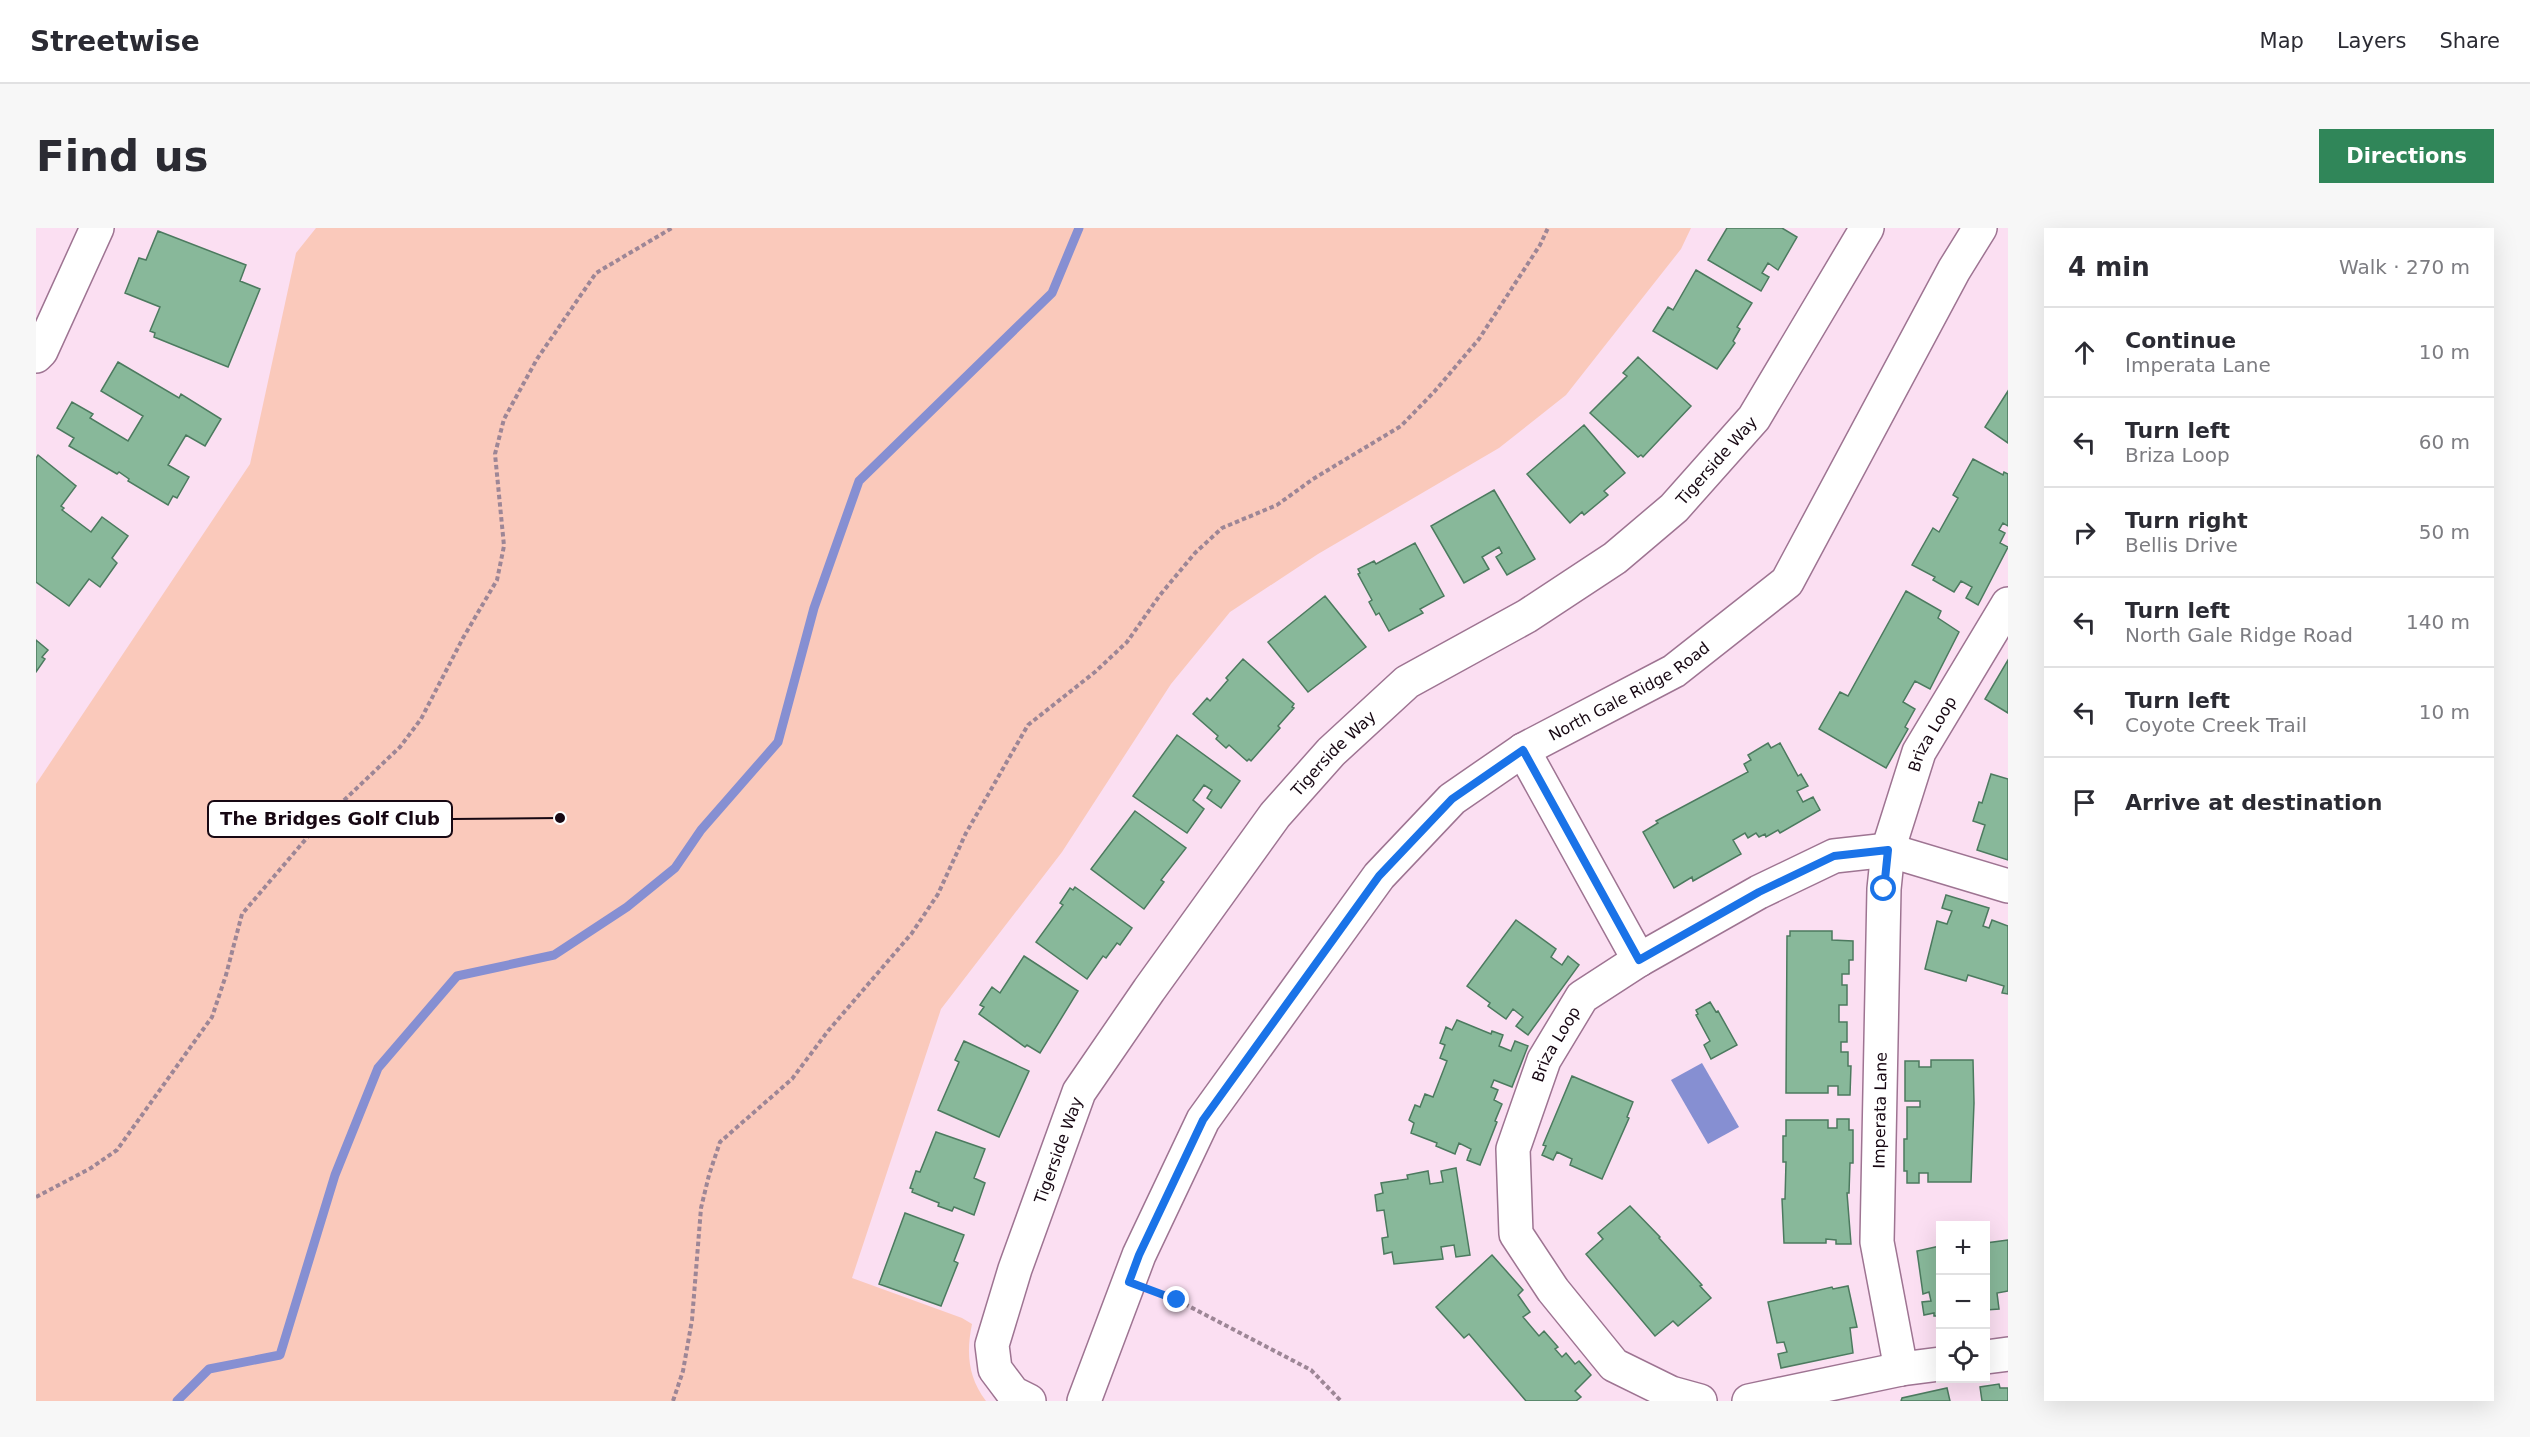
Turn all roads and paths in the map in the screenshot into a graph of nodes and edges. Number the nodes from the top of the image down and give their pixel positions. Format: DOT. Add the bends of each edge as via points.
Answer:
graph roads {
  1 [pos="97,228"];
  2 [pos="672,228"];
  3 [pos="1548,228"];
  4 [pos="1867,228"];
  5 [pos="1980,228"];
  6 [pos="36,356"];
  7 [pos="2008,604"];
  8 [pos="1523,750"];
  9 [pos="1888,850"];
  10 [pos="2008,886"];
  11 [pos="1639,960"];
  12 [pos="36,1197"];
  13 [pos="1129,1282"];
  14 [pos="2008,1354"];
  15 [pos="1990,1356"];
  16 [pos="1936,1365"];
  17 [pos="1901,1369"];
  18 [pos="673,1401"];
  19 [pos="1029,1401"];
  20 [pos="1084,1401"];
  21 [pos="1341,1401"];
  22 [pos="1701,1401"];
  23 [pos="1749,1401"];
  1 -- 6 [label="street"];
  2 -- 12 [label="path" via="596,273 537,358 504,419 495,454 504,546 497,580 422,719 400,747 317,826 242,914 212,1017 117,1150"];
  3 -- 18 [label="path" via="1479,339 1401,426 1277,505 1222,528 1195,553 1127,642 1028,725 966,833 938,894 912,933 828,1030 792,1079 720,1142 701,1208 692,1320"];
  4 -- 19 [label="street, Tigerside Way" via="1754,418 1674,508 1615,558 1537,609 1407,682 1331,752 1275,815 1156,980 1080,1092 1015,1269 992,1345 995,1369 1013,1393"];
  5 -- 8 [label="street, North Gale Ridge Road" via="1787,582 1674,671"];
  7 -- 9 [label="street, Briza Loop" via="1919,752"];
  8 -- 11 [label="street"];
  8 -- 13 [label="street, North Gale Ridge Road" via="1452,799 1379,876 1203,1120"];
  9 -- 10 [label="street"];
  9 -- 11 [label="street, Briza Loop" via="1834,856 1759,892"];
  9 -- 17 [label="street, Imperata Lane" via="1877,1242"];
  11 -- 22 [label="street, Briza Loop" via="1582,997 1544,1060 1513,1149 1516,1234 1553,1290 1614,1365 1671,1393"];
  13 -- 20 [label="street, North Gale Ridge Road"];
  13 -- 21 [label="path" via="1177,1300 1311,1370"];
  14 -- 15 [label="street"];
  16 -- 17 [label="street"];
  17 -- 23 [label="street"];
}
